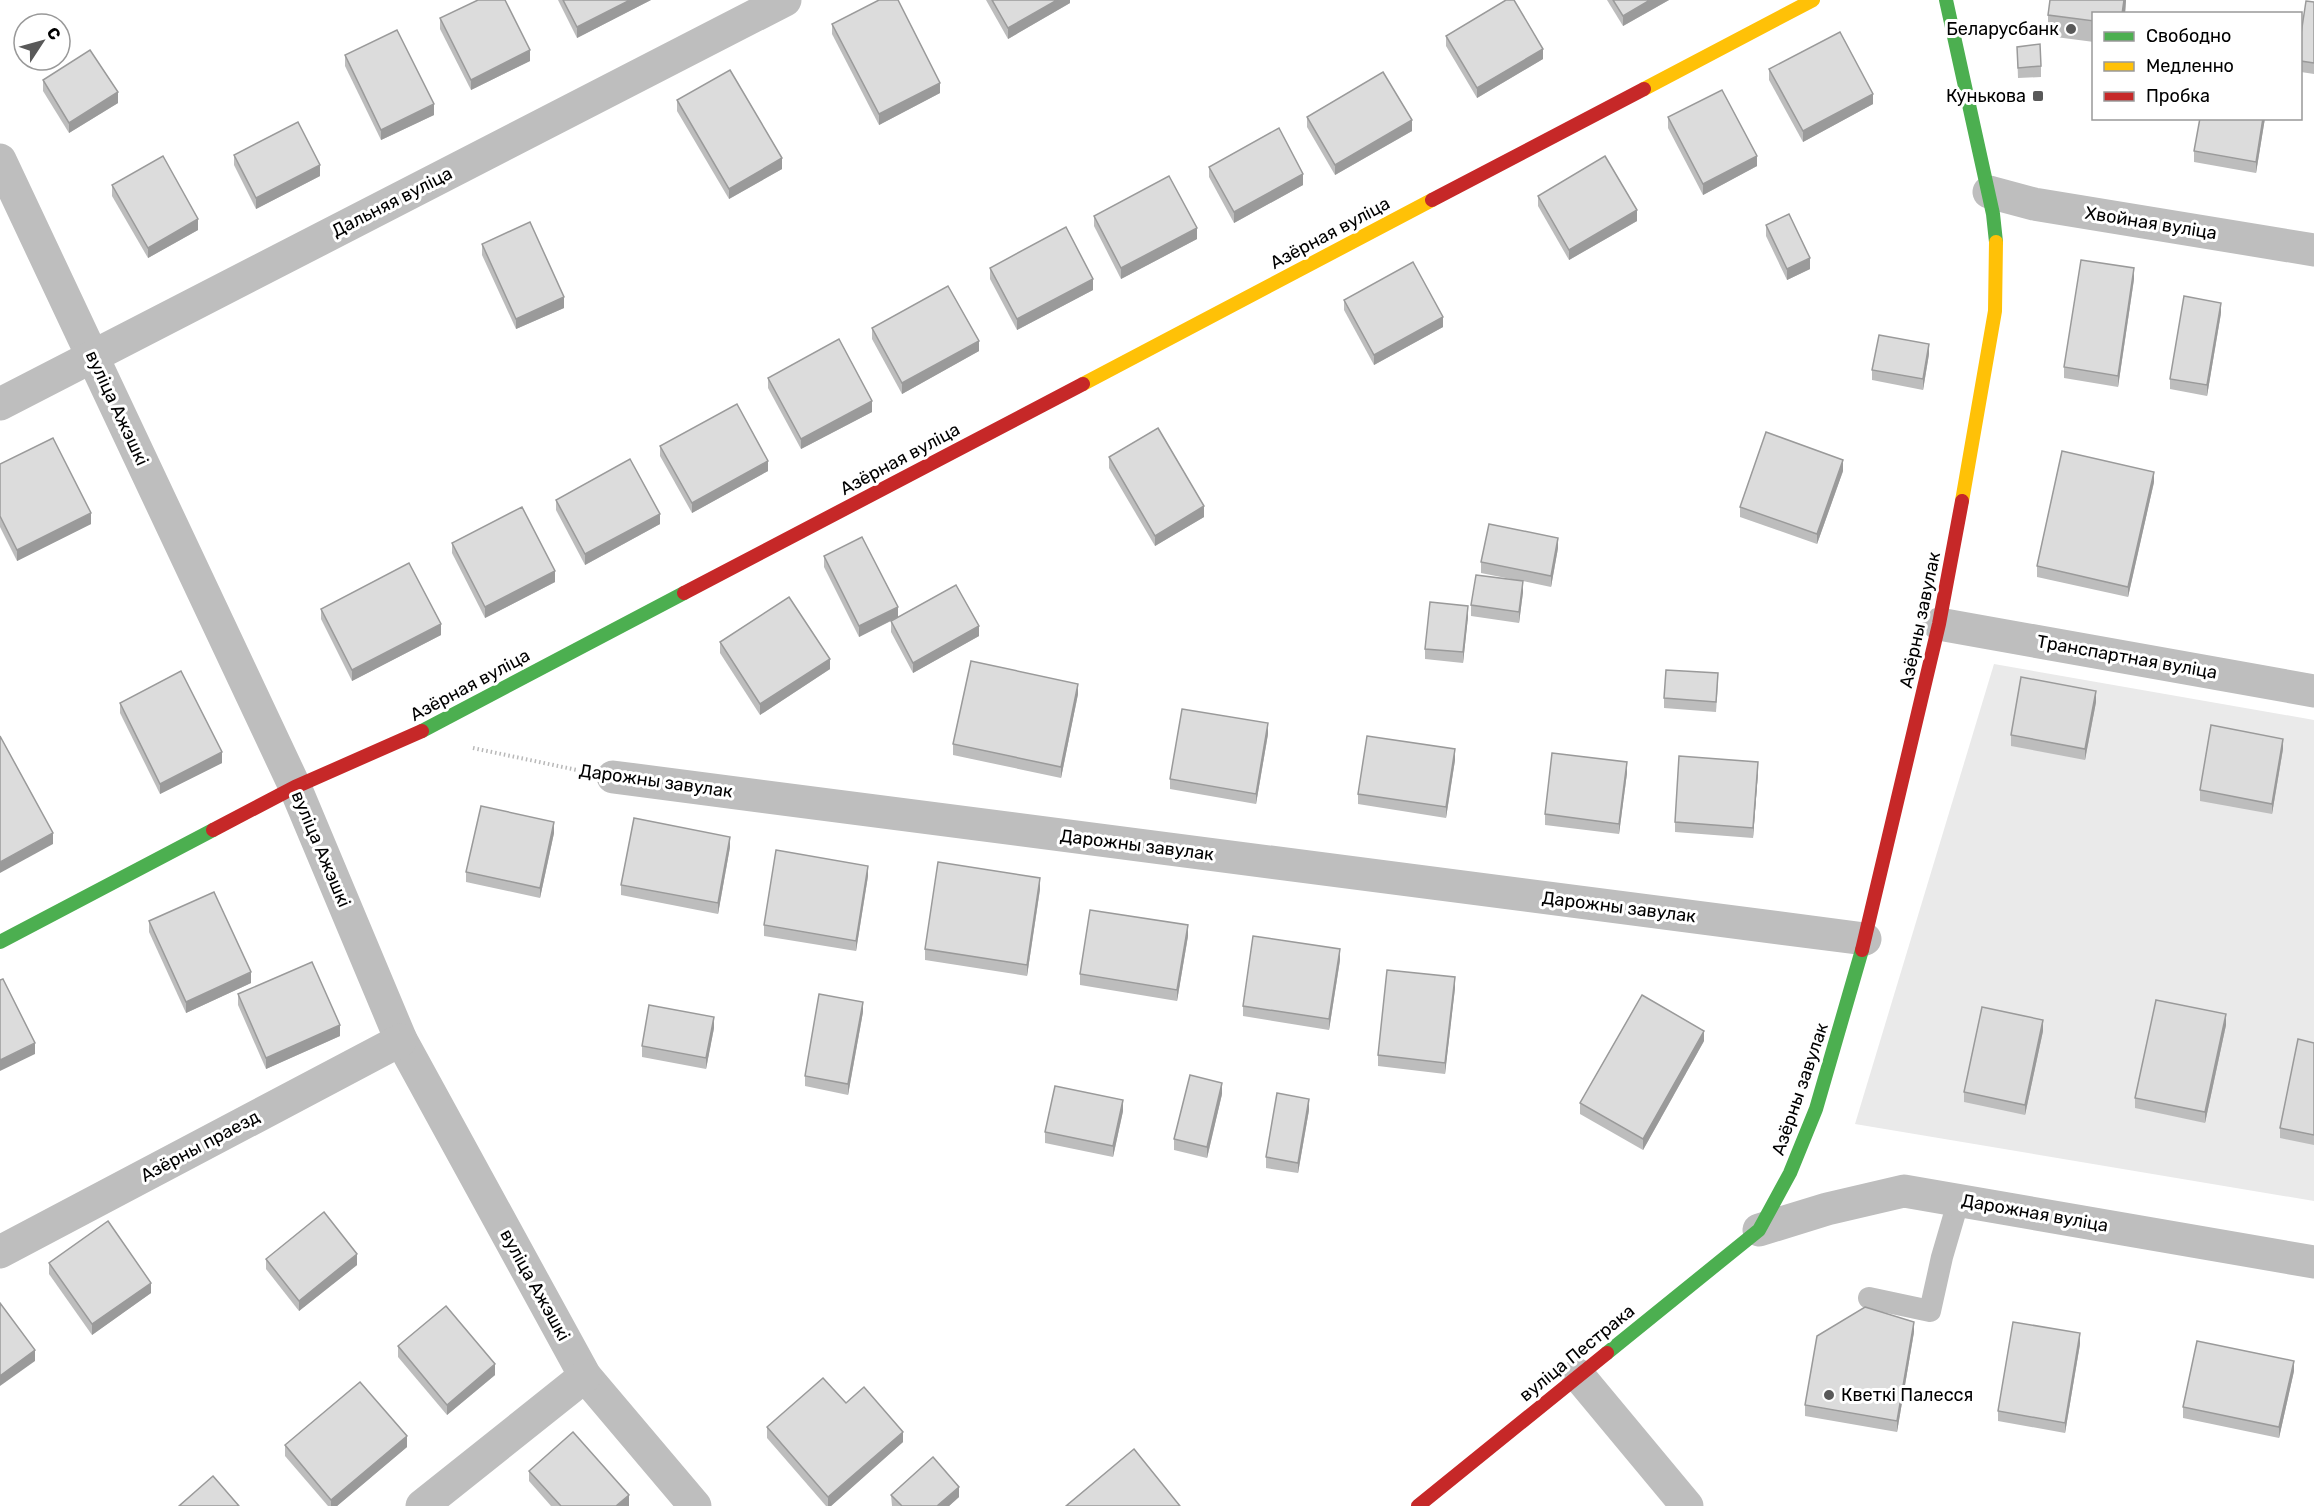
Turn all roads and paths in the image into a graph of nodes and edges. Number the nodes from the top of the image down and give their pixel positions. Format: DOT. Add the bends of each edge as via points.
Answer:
graph roads {
  1 [pos="785,0"];
  2 [pos="1813,0"];
  3 [pos="1946,0"];
  4 [pos="0,160"];
  5 [pos="1989,192"];
  6 [pos="2314,249"];
  7 [pos="93,356"];
  8 [pos="0,404"];
  9 [pos="1939,624"];
  10 [pos="2314,691"];
  11 [pos="468,747"];
  12 [pos="613,777"];
  13 [pos="295,787"];
  14 [pos="1865,939"];
  15 [pos="0,942"];
  16 [pos="400,1040"];
  17 [pos="1959,1199"];
  18 [pos="1758,1230"];
  19 [pos="0,1252"];
  20 [pos="2314,1262"];
  21 [pos="1869,1298"];
  22 [pos="1578,1375"];
  23 [pos="585,1376"];
  24 [pos="422,1506"];
  25 [pos="695,1506"];
  26 [pos="1418,1506"];
  27 [pos="1687,1506"];
  1 -- 7 [label="street, Дальняя вуліца"];
  2 -- 13 [label="street, Азёрная вуліца" via="412,736"];
  3 -- 5 [label="street, Азёрны завулак"];
  4 -- 7 [label="street, вуліца Ажэшкі"];
  5 -- 6 [label="street, Хвойная вуліца" via="2034,204"];
  5 -- 9 [label="street, Азёрны завулак" via="1996,238 1995,311"];
  7 -- 8 [label="street, Дальняя вуліца"];
  7 -- 13 [label="street, вуліца Ажэшкі"];
  9 -- 10 [label="street, Транспартная вуліца"];
  9 -- 14 [label="street, Азёрны завулак"];
  11 -- 12 [label="path, Дарожны завулак"];
  12 -- 14 [label="street, Дарожны завулак"];
  13 -- 15 [label="street, Азёрная вуліца"];
  13 -- 16 [label="street, вуліца Ажэшкі"];
  14 -- 18 [label="street, Азёрны завулак" via="1816,1109 1790,1173"];
  16 -- 19 [label="street, Азёрны праезд"];
  16 -- 23 [label="street, вуліца Ажэшкі"];
  17 -- 18 [label="street, Дарожная вуліца" via="1904,1191"];
  17 -- 20 [label="street, Дарожная вуліца"];
  17 -- 21 [label="lane" via="1930,1311"];
  18 -- 22 [label="street, вуліца Пестрака"];
  22 -- 26 [label="street, вуліца Пестрака"];
  22 -- 27 [label="street"];
  23 -- 24 [label="street"];
  23 -- 25 [label="street, вуліца Ажэшкі"];
}
